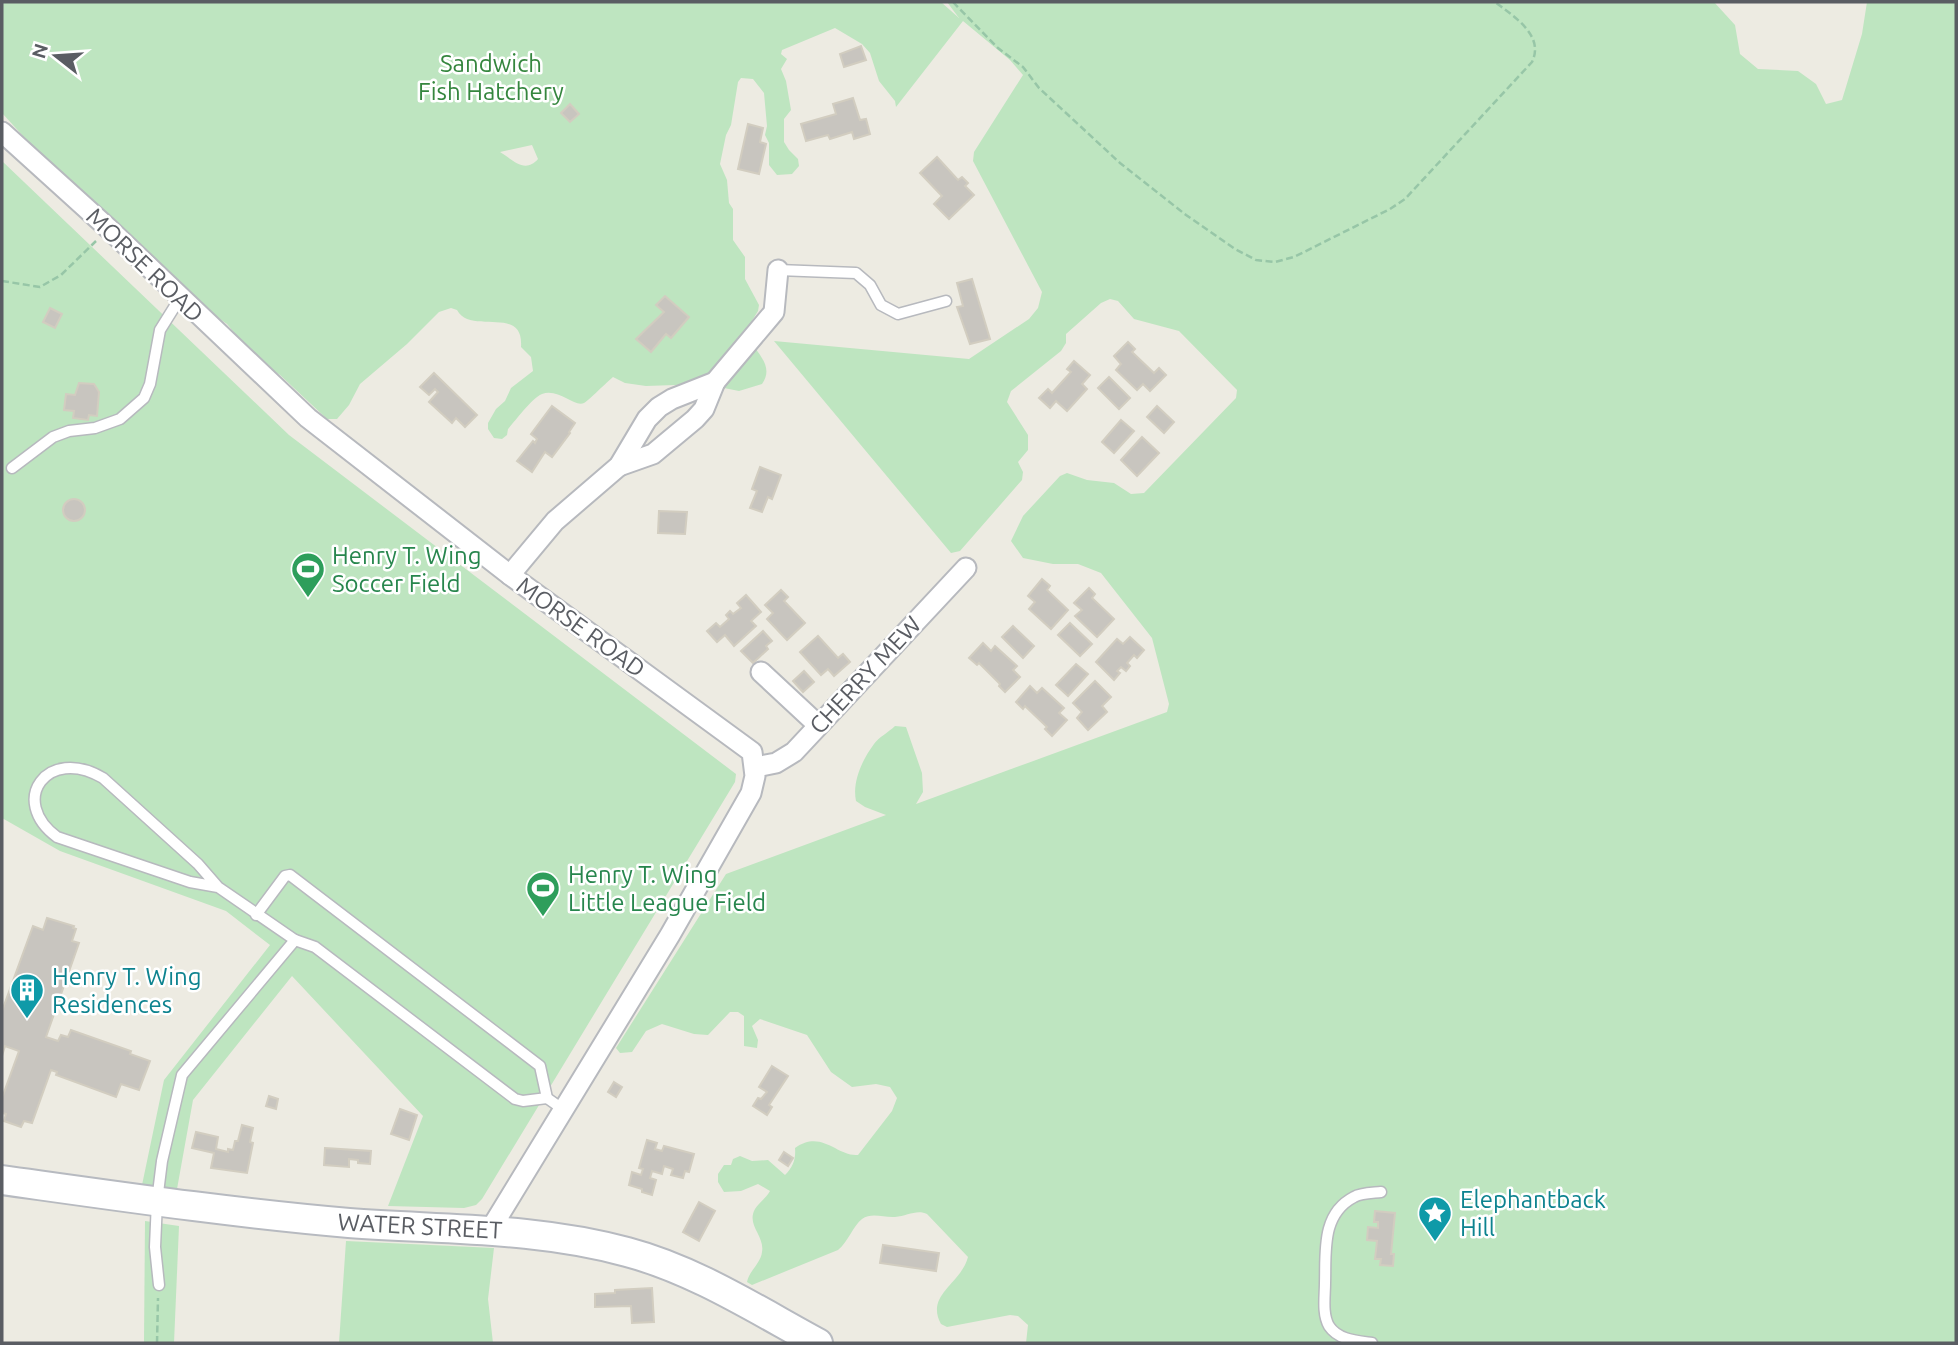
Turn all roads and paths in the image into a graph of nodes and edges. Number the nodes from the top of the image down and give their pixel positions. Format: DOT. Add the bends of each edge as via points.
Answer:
graph roads {
  1 [pos="953,2"];
  2 [pos="1495,2"];
  3 [pos="2,132"];
  4 [pos="108,228"];
  5 [pos="778,270"];
  6 [pos="2,281"];
  7 [pos="180,298"];
  8 [pos="946,301"];
  9 [pos="715,382"];
  10 [pos="619,466"];
  11 [pos="12,468"];
  12 [pos="966,568"];
  13 [pos="510,575"];
  14 [pos="761,672"];
  15 [pos="818,725"];
  16 [pos="755,767"];
  17 [pos="218,887"];
  18 [pos="256,915"];
  19 [pos="295,940"];
  20 [pos="547,1098"];
  21 [pos="564,1110"];
  22 [pos="2,1180"];
  23 [pos="1381,1192"];
  24 [pos="157,1201"];
  25 [pos="490,1230"];
  26 [pos="159,1284"];
  27 [pos="157,1343"];
  28 [pos="818,1343"];
  29 [pos="1372,1343"];
  1 -- 2 [label="path" via="1120,163 1234,249 1256,260 1275,262 1294,257 1405,199 1532,62 1536,54 1532,36"];
  3 -- 4 [label="street, MORSE ROAD"];
  4 -- 6 [label="path" via="61,275 40,287"];
  4 -- 7 [label="street, MORSE ROAD"];
  5 -- 8 [label="lane" via="856,273 870,285 881,305 898,314"];
  5 -- 9 [label="street" via="774,312"];
  7 -- 11 [label="lane" via="160,330 144,398 120,419 53,437"];
  7 -- 13 [label="street, MORSE ROAD" via="308,418"];
  9 -- 10 [label="street" via="659,407"];
  9 -- 10 [label="street" via="695,419 653,454"];
  10 -- 13 [label="street" via="555,521"];
  12 -- 15 [label="street, CHERRY MEW"];
  13 -- 16 [label="street, MORSE ROAD" via="746,747"];
  14 -- 15 [label="street"];
  15 -- 16 [label="street, CHERRY MEW" via="788,756"];
  16 -- 21 [label="street" via="751,793"];
  17 -- 17 [label="lane" via="103,778 75,767 62,768 42,779 34,798 39,818 57,837 190,882"];
  17 -- 18 [label="lane"];
  18 -- 19 [label="lane"];
  18 -- 20 [label="lane" via="290,875 540,1066"];
  19 -- 20 [label="lane" via="315,947 514,1098"];
  19 -- 24 [label="lane" via="182,1075"];
  20 -- 21 [label="lane"];
  21 -- 25 [label="street"];
  22 -- 24 [label="main road, WATER STREET"];
  23 -- 29 [label="lane" via="1355,1196 1332,1219 1326,1235 1327,1324 1348,1340"];
  24 -- 25 [label="main road, WATER STREET" via="332,1222"];
  24 -- 26 [label="lane"];
  25 -- 28 [label="main road, WATER STREET" via="555,1236 648,1258 702,1281"];
  26 -- 27 [label="path"];
}
